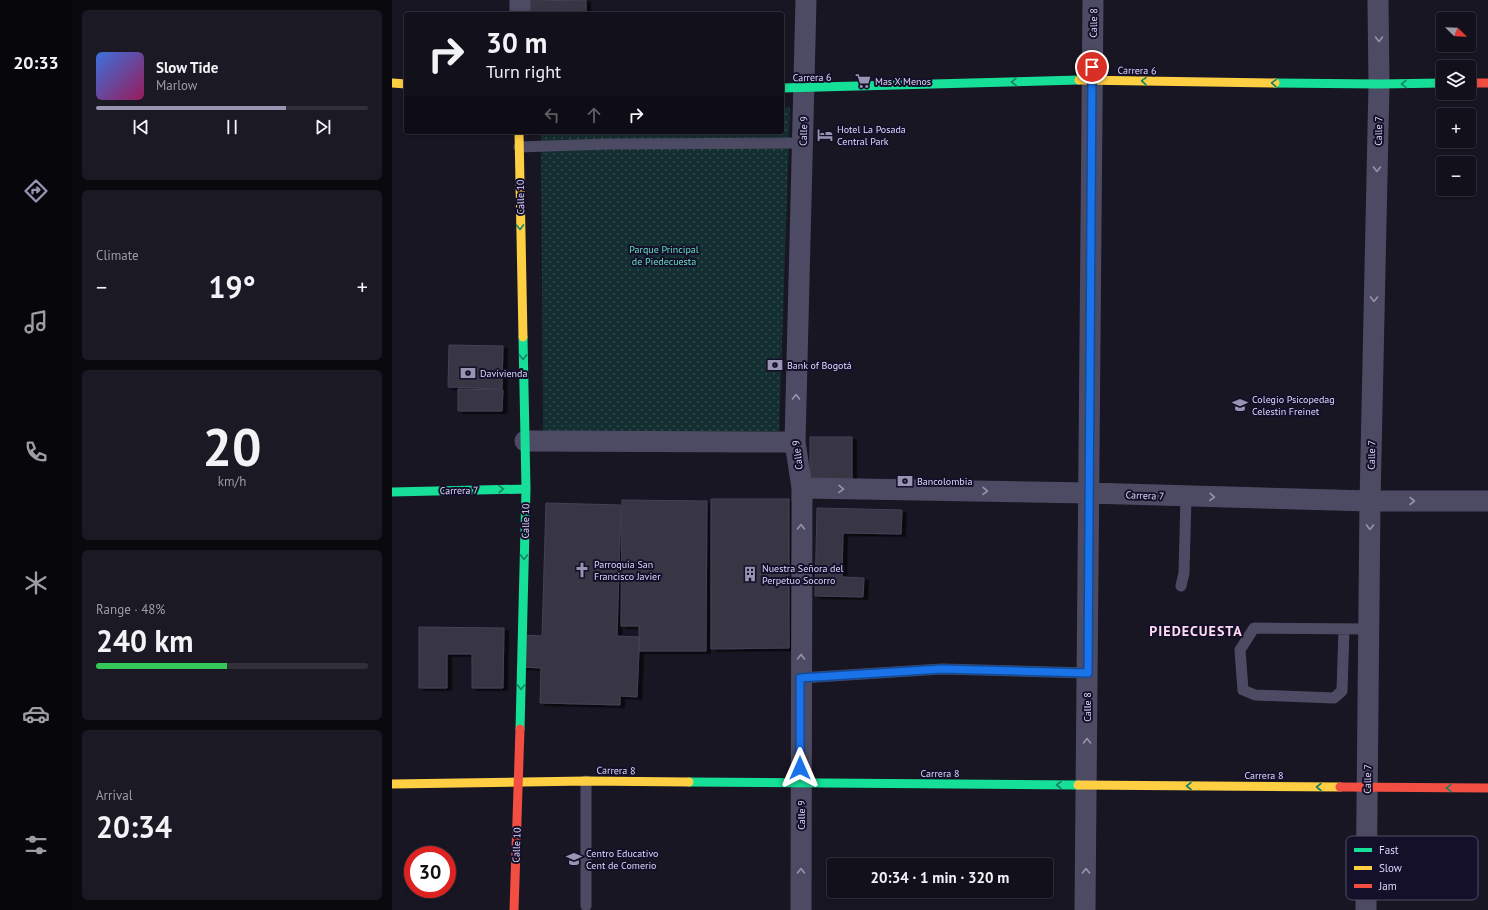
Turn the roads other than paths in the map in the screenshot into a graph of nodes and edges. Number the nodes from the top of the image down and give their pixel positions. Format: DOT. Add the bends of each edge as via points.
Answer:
graph roads {
  1 [pos="520,0"];
  2 [pos="806,0"];
  3 [pos="1093,0"];
  4 [pos="1378,0"];
  5 [pos="520,12"];
  6 [pos="1092,80"];
  7 [pos="392,83"];
  8 [pos="1436,83"];
  9 [pos="1476,83"];
  10 [pos="1488,83"];
  11 [pos="404,84"];
  12 [pos="1379,84"];
  13 [pos="784,88"];
  14 [pos="804,88"];
  15 [pos="519,134"];
  16 [pos="803,143"];
  17 [pos="519,147"];
  18 [pos="525,440"];
  19 [pos="795,442"];
  20 [pos="802,488"];
  21 [pos="526,489"];
  22 [pos="392,492"];
  23 [pos="1088,493"];
  24 [pos="1186,496"];
  25 [pos="1488,500"];
  26 [pos="1370,501"];
  27 [pos="1181,586"];
  28 [pos="1344,629"];
  29 [pos="1369,629"];
  30 [pos="1088,673"];
  31 [pos="800,678"];
  32 [pos="586,781"];
  33 [pos="519,782"];
  34 [pos="800,783"];
  35 [pos="392,784"];
  36 [pos="1087,785"];
  37 [pos="1367,787"];
  38 [pos="1488,788"];
  39 [pos="1367,836"];
  40 [pos="1366,900"];
  41 [pos="586,906"];
  42 [pos="514,910"];
  43 [pos="801,910"];
  44 [pos="1085,910"];
  45 [pos="1366,910"];
  1 -- 5 [label="street"];
  2 -- 14 [label="street, Calle 9"];
  3 -- 6 [label="street, Calle 8"];
  4 -- 12 [label="street, Calle 7, one-way"];
  12 -- 6 [label="street, Carrera 6, one-way"];
  6 -- 14 [label="street, Carrera 6, one-way"];
  6 -- 23 [label="street, Calle 8"];
  7 -- 11 [label="street"];
  8 -- 12 [label="street, Carrera 6, one-way"];
  9 -- 10 [label="street"];
  12 -- 26 [label="street, Calle 7, one-way"];
  13 -- 14 [label="street, Carrera 6"];
  14 -- 16 [label="street, Calle 9"];
  15 -- 17 [label="street, Calle 10"];
  16 -- 17 [label="lane"];
  19 -- 16 [label="street, Calle 9, one-way"];
  17 -- 18 [label="street, Calle 10, one-way"];
  18 -- 19 [label="street"];
  18 -- 21 [label="street, Calle 10"];
  19 -- 20 [label="street, Calle 9"];
  20 -- 23 [label="street, Carrera 7, one-way"];
  31 -- 20 [label="street, Calle 9, one-way"];
  22 -- 21 [label="street, Carrera 7, one-way"];
  21 -- 33 [label="street, Calle 10, one-way"];
  23 -- 24 [label="street, Carrera 7"];
  23 -- 30 [label="street, Calle 8"];
  24 -- 26 [label="street, Carrera 7, one-way"];
  24 -- 27 [label="lane" via="1184,573"];
  26 -- 25 [label="street, Carrera 7, one-way"];
  26 -- 29 [label="street, Calle 7, one-way"];
  28 -- 28 [label="lane" via="1254,628 1240,650 1243,690 1255,695 1334,698 1342,691"];
  28 -- 29 [label="lane"];
  29 -- 37 [label="street, Calle 7"];
  30 -- 31 [label="lane" via="942,669"];
  36 -- 30 [label="street, Calle 8, one-way"];
  31 -- 34 [label="street, Calle 9"];
  32 -- 33 [label="street, Carrera 8"];
  32 -- 34 [label="street, Carrera 8"];
  32 -- 41 [label="lane"];
  33 -- 35 [label="street, Carrera 8"];
  33 -- 42 [label="street, Calle 10"];
  36 -- 34 [label="street, Carrera 8, one-way"];
  43 -- 34 [label="street, Calle 9, one-way"];
  37 -- 36 [label="street, Carrera 8, one-way"];
  44 -- 36 [label="street, Calle 8, one-way"];
  38 -- 37 [label="street, Carrera 8, one-way"];
  37 -- 39 [label="street, Calle 7"];
  40 -- 45 [label="street, Calle 7"];
}
